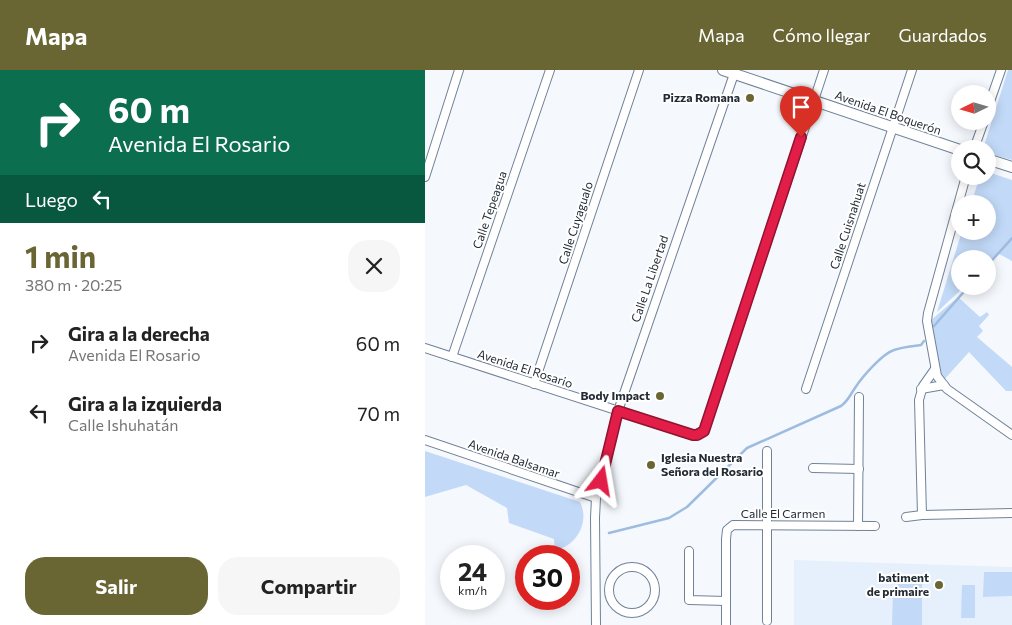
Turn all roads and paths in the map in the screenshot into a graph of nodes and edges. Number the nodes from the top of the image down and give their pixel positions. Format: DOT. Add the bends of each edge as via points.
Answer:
graph roads {
  1 [pos="459,70"];
  2 [pos="550,70"];
  3 [pos="639,70"];
  4 [pos="723,70"];
  5 [pos="824,70"];
  6 [pos="912,70"];
  7 [pos="1001,70"];
  8 [pos="734,72"];
  9 [pos="996,85"];
  10 [pos="813,100"];
  11 [pos="893,128"];
  12 [pos="951,147"];
  13 [pos="996,162"];
  14 [pos="1012,167"];
  15 [pos="425,177"];
  16 [pos="964,185"];
  17 [pos="425,348"];
  18 [pos="452,357"];
  19 [pos="935,368"];
  20 [pos="534,384"];
  21 [pos="944,385"];
  22 [pos="806,389"];
  23 [pos="921,389"];
  24 [pos="859,397"];
  25 [pos="618,411"];
  26 [pos="1012,435"];
  27 [pos="425,440"];
  28 [pos="767,451"];
  29 [pos="813,468"];
  30 [pos="859,469"];
  31 [pos="596,498"];
  32 [pos="1012,513"];
  33 [pos="922,515"];
  34 [pos="906,517"];
  35 [pos="766,526"];
  36 [pos="858,526"];
  37 [pos="875,526"];
  38 [pos="689,551"];
  39 [pos="608,593"];
  40 [pos="596,594"];
  41 [pos="726,601"];
  42 [pos="767,621"];
  43 [pos="595,625"];
  44 [pos="726,625"];
  1 -- 15 [label="street"];
  2 -- 18 [label="street, Calle Tepeagua"];
  3 -- 20 [label="street, Calle Cuyagualo"];
  4 -- 8 [label="street, Avenida El Boquerón"];
  5 -- 10 [label="street"];
  6 -- 11 [label="street, Calle Cuisnahuat"];
  7 -- 9 [label="street"];
  8 -- 10 [label="street, Avenida El Boquerón"];
  8 -- 25 [label="street, Calle La Libertad"];
  10 -- 11 [label="street, Avenida El Boquerón"];
  10 -- 25 [label="street, Avenida El Rosario" via="704,431 693,435"];
  11 -- 12 [label="street, Avenida El Boquerón"];
  11 -- 22 [label="street, Calle Cuisnahuat"];
  13 -- 14 [label="street"];
  16 -- 19 [label="street" via="928,313"];
  17 -- 18 [label="street, Avenida El Rosario"];
  18 -- 20 [label="street, Avenida El Rosario"];
  19 -- 21 [label="street"];
  19 -- 23 [label="street"];
  20 -- 25 [label="street, Avenida El Rosario"];
  21 -- 23 [label="street"];
  21 -- 26 [label="street"];
  23 -- 33 [label="street"];
  24 -- 30 [label="street"];
  25 -- 31 [label="street, Calle La Libertad"];
  27 -- 31 [label="street, Avenida Balsamar"];
  28 -- 35 [label="street"];
  29 -- 30 [label="street"];
  30 -- 36 [label="street"];
  31 -- 40 [label="street, Calle La Libertad"];
  32 -- 33 [label="street"];
  33 -- 34 [label="street"];
  35 -- 36 [label="street, Calle El Carmen"];
  35 -- 41 [label="street, Calle El Carmen" via="733,525 727,530"];
  35 -- 42 [label="street"];
  36 -- 37 [label="street, Calle El Carmen"];
  38 -- 41 [label="street" via="689,600"];
  39 -- 39 [label="street" via="620,611 636,614 650,606 655,584 646,571 624,568 612,577"];
  39 -- 40 [label="street"];
  40 -- 43 [label="street, Calle La Libertad"];
  41 -- 44 [label="street, Calle El Carmen"];
}
